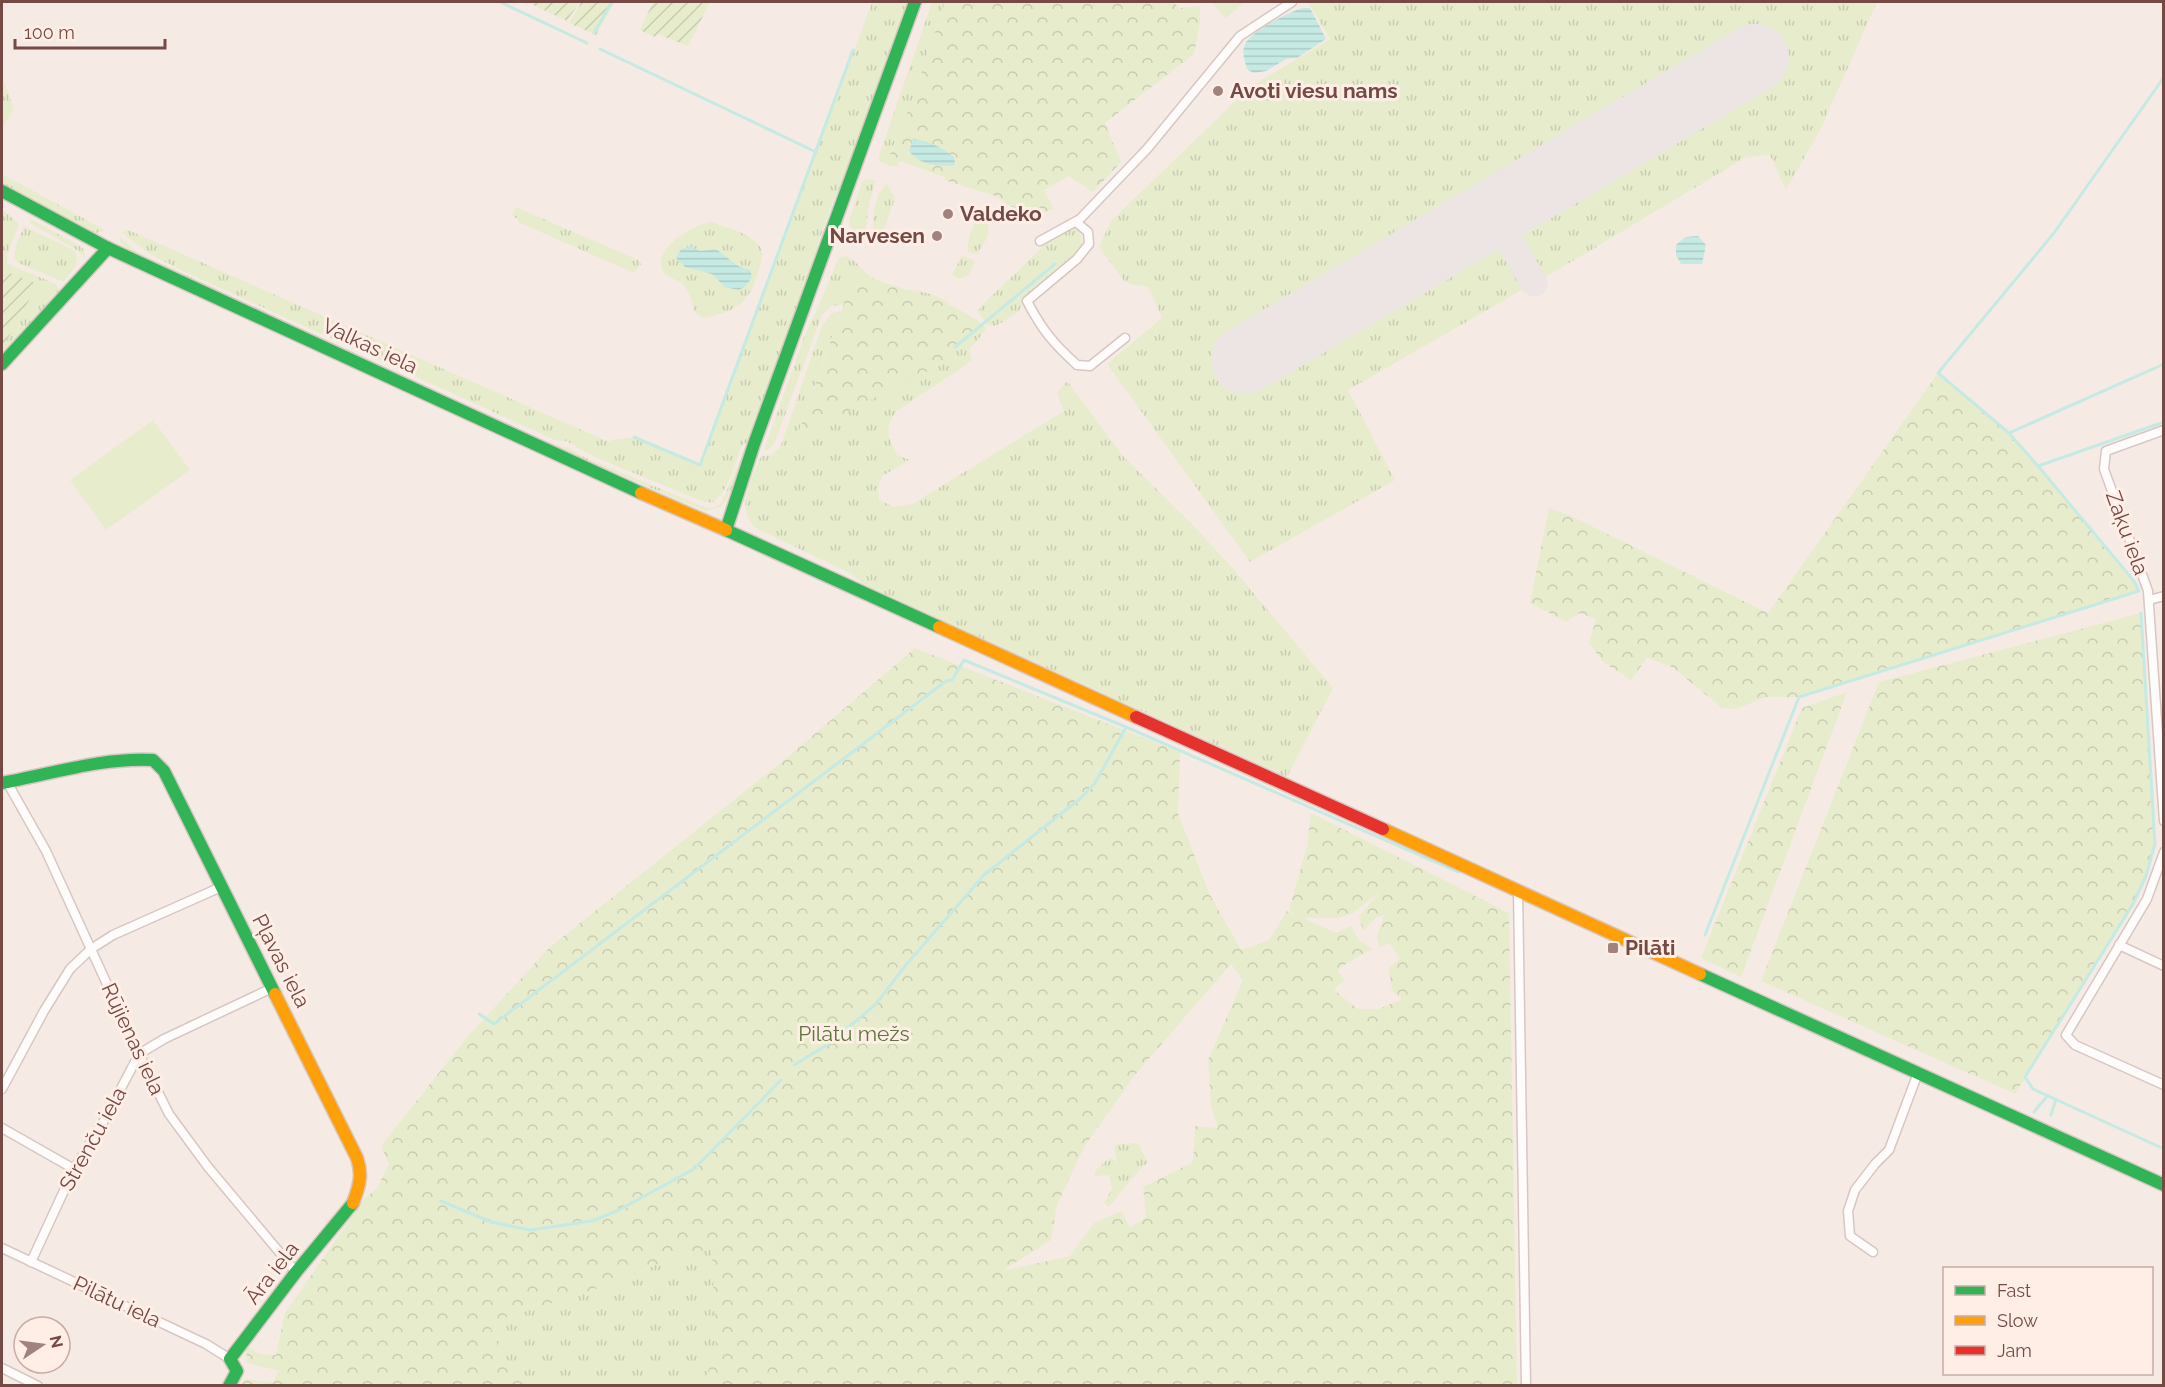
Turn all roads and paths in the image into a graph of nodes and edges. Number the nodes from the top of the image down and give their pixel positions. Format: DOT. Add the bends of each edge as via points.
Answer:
graph roads {
  1 [pos="915,2"];
  2 [pos="1292,2"];
  3 [pos="2,190"];
  4 [pos="1076,222"];
  5 [pos="1040,241"];
  6 [pos="108,248"];
  7 [pos="1125,338"];
  8 [pos="2,364"];
  9 [pos="2163,430"];
  10 [pos="726,530"];
  11 [pos="2163,596"];
  12 [pos="2149,600"];
  13 [pos="2163,671"];
  14 [pos="2154,674"];
  15 [pos="2162,779"];
  16 [pos="4,782"];
  17 [pos="2163,821"];
  18 [pos="2163,852"];
  19 [pos="221,887"];
  20 [pos="1518,891"];
  21 [pos="2119,945"];
  22 [pos="91,949"];
  23 [pos="2163,966"];
  24 [pos="272,988"];
  25 [pos="139,1054"];
  26 [pos="1918,1073"];
  27 [pos="2163,1085"];
  28 [pos="2,1089"];
  29 [pos="2,1128"];
  30 [pos="74,1169"];
  31 [pos="360,1185"];
  32 [pos="2163,1185"];
  33 [pos="2,1248"];
  34 [pos="1873,1252"];
  35 [pos="30,1262"];
  36 [pos="296,1272"];
  37 [pos="230,1359"];
  38 [pos="2,1368"];
  39 [pos="33,1384"];
  40 [pos="229,1386"];
  41 [pos="1526,1386"];
  1 -- 10 [label="main road"];
  2 -- 4 [label="street" via="1240,36 1147,148"];
  3 -- 6 [label="main road, Valkas iela"];
  4 -- 5 [label="street"];
  4 -- 7 [label="street" via="1088,232 1089,244 1027,301 1053,343 1077,365 1090,366"];
  6 -- 8 [label="main road"];
  6 -- 10 [label="main road, Valkas iela"];
  9 -- 12 [label="street, Zaķu iela" via="2106,451 2104,469"];
  10 -- 20 [label="main road, Valkas iela"];
  11 -- 12 [label="street"];
  12 -- 14 [label="street, Zaķu iela"];
  13 -- 14 [label="street"];
  14 -- 15 [label="street, Zaķu iela"];
  15 -- 17 [label="street, Zaķu iela"];
  16 -- 19 [label="main road, Pļavas iela" via="101,764 153,760 164,771"];
  16 -- 22 [label="street, Rūjienas iela" via="46,851"];
  18 -- 21 [label="street" via="2146,899"];
  19 -- 22 [label="street" via="113,935"];
  19 -- 24 [label="main road, Pļavas iela"];
  20 -- 26 [label="main road, Valkas iela"];
  20 -- 41 [label="street"];
  21 -- 23 [label="street"];
  21 -- 27 [label="street" via="2066,1035 2075,1045"];
  22 -- 25 [label="street, Rūjienas iela"];
  22 -- 28 [label="street" via="70,969"];
  24 -- 25 [label="street, Strenču iela" via="164,1038"];
  24 -- 31 [label="main road, Pļavas iela" via="357,1158"];
  25 -- 30 [label="street, Strenču iela"];
  25 -- 36 [label="street, Rūjienas iela" via="169,1114"];
  26 -- 32 [label="main road, Valkas iela"];
  26 -- 34 [label="street" via="1889,1150 1855,1190 1848,1211 1850,1236"];
  29 -- 30 [label="street"];
  30 -- 35 [label="street, Strenču iela"];
  31 -- 36 [label="main road, Āra iela" via="352,1205"];
  33 -- 35 [label="street, Pilātu iela"];
  35 -- 37 [label="street, Pilātu iela" via="206,1344"];
  36 -- 37 [label="main road, Āra iela"];
  37 -- 40 [label="main road" via="237,1371"];
  38 -- 39 [label="street"];
}
